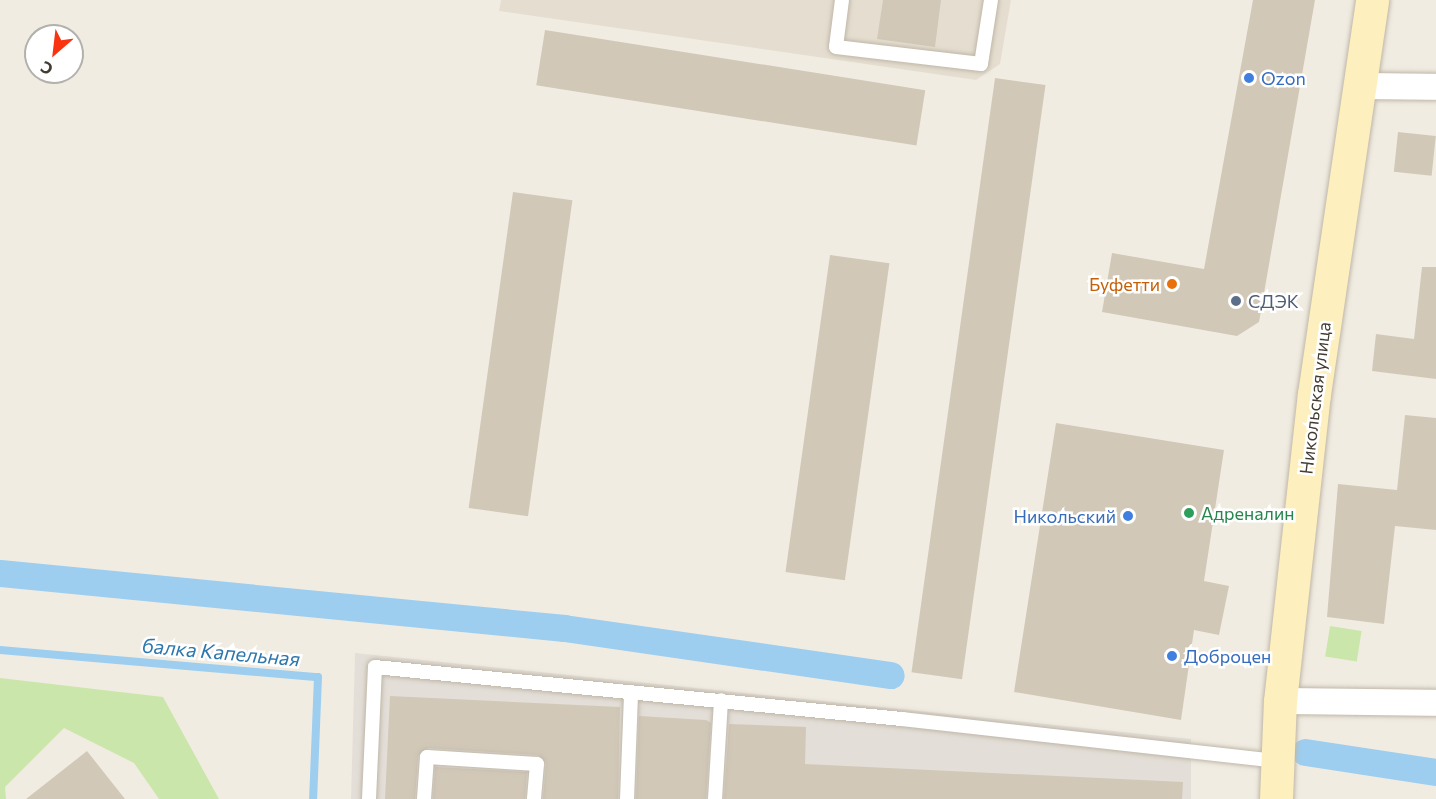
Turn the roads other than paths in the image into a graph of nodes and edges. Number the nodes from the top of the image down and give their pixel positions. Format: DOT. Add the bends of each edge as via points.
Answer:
graph roads {
  1 [pos="842,0"];
  2 [pos="991,0"];
  3 [pos="1372,0"];
  4 [pos="1357,86"];
  5 [pos="1436,87"];
  6 [pos="631,693"];
  7 [pos="720,700"];
  8 [pos="1280,701"];
  9 [pos="1436,703"];
  10 [pos="1278,761"];
  11 [pos="369,799"];
  12 [pos="424,799"];
  13 [pos="534,799"];
  14 [pos="627,799"];
  15 [pos="715,799"];
  16 [pos="1276,799"];
  1 -- 2 [label="lane" via="836,46 981,64"];
  3 -- 4 [label="street, Никольская улица"];
  4 -- 5 [label="street"];
  4 -- 8 [label="street, Никольская улица" via="1314,394"];
  6 -- 7 [label="lane"];
  6 -- 11 [label="lane" via="375,668"];
  6 -- 14 [label="lane"];
  7 -- 10 [label="lane"];
  7 -- 15 [label="lane"];
  8 -- 9 [label="street"];
  8 -- 10 [label="street, Никольская улица"];
  10 -- 16 [label="street, Никольская улица"];
  12 -- 13 [label="lane" via="427,757 537,764"];
}
